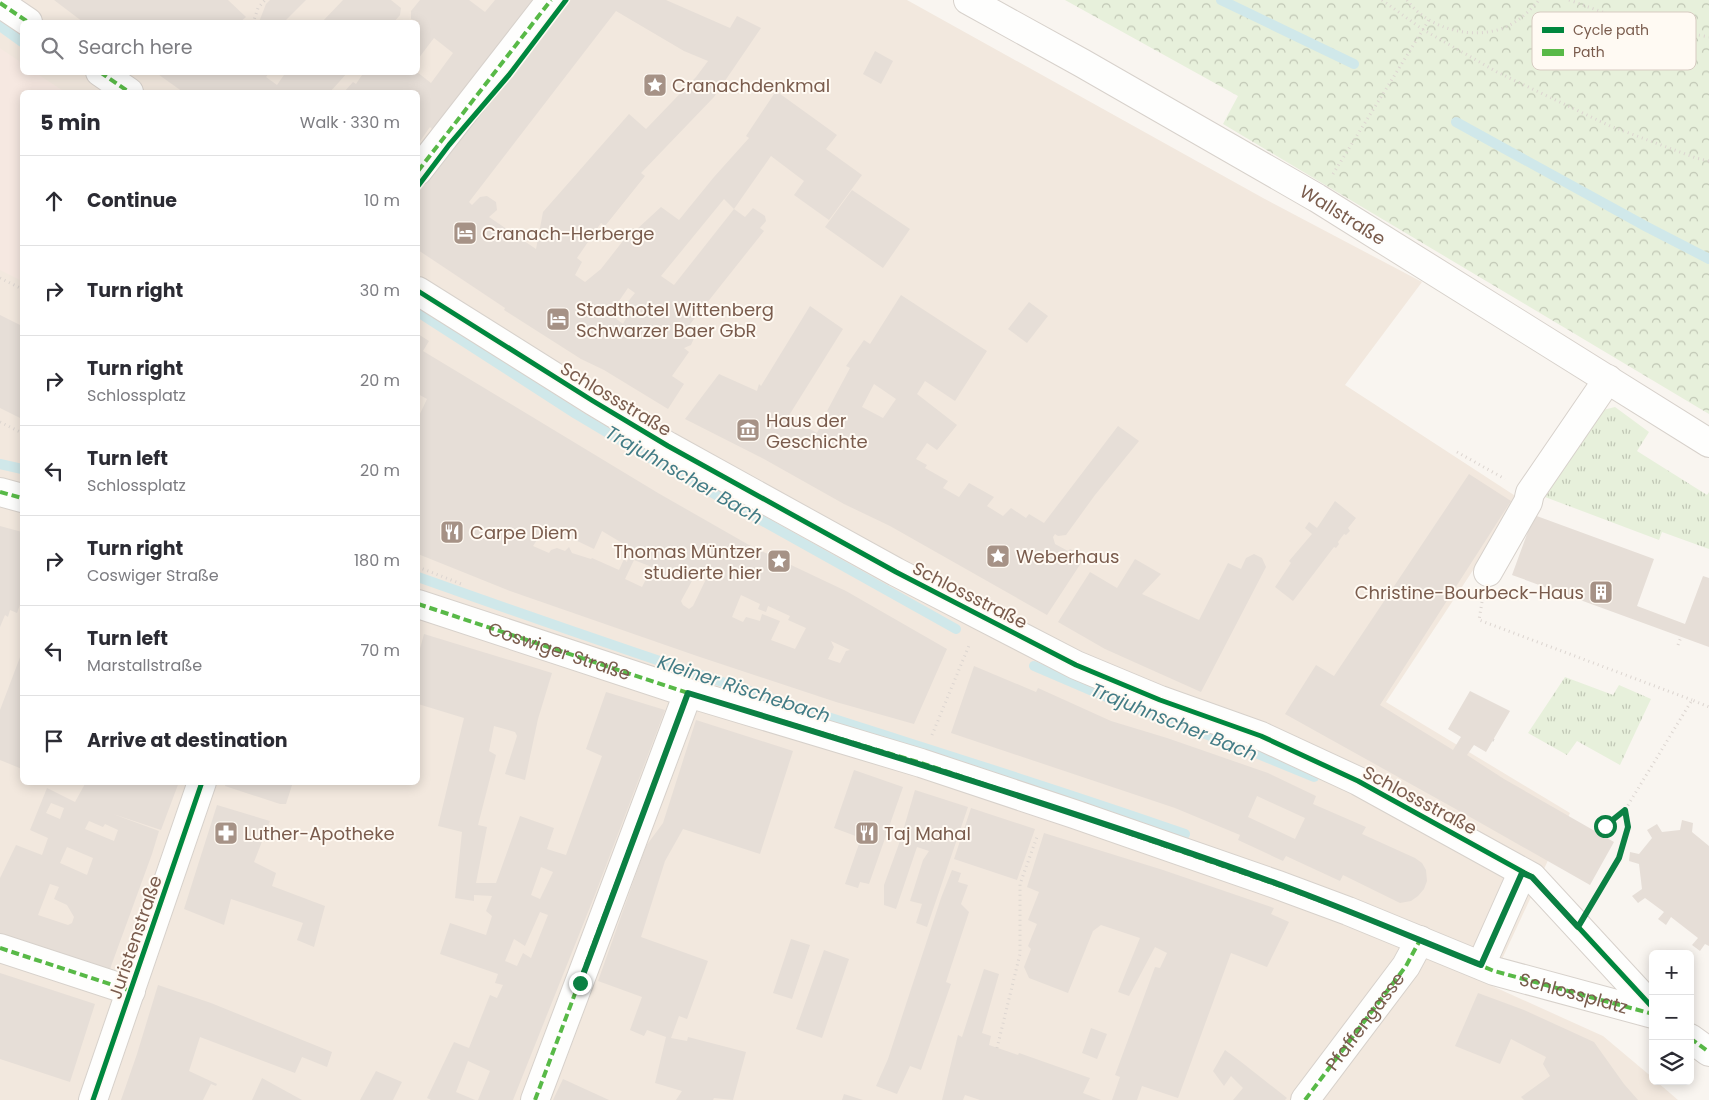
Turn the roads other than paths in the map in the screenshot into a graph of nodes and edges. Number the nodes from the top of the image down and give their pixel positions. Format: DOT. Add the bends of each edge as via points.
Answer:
graph roads {
  1 [pos="551,0"];
  2 [pos="968,0"];
  3 [pos="0,3"];
  4 [pos="25,20"];
  5 [pos="104,75"];
  6 [pos="126,90"];
  7 [pos="420,168"];
  8 [pos="420,292"];
  9 [pos="1608,379"];
  10 [pos="1709,443"];
  11 [pos="0,492"];
  12 [pos="20,497"];
  13 [pos="1488,572"];
  14 [pos="420,605"];
  15 [pos="688,693"];
  16 [pos="201,785"];
  17 [pos="1527,875"];
  18 [pos="1420,940"];
  19 [pos="0,948"];
  20 [pos="1488,968"];
  21 [pos="131,991"];
  22 [pos="1649,1004"];
  23 [pos="1649,1013"];
  24 [pos="1693,1040"];
  25 [pos="1709,1052"];
  26 [pos="93,1100"];
  27 [pos="535,1100"];
  28 [pos="1305,1100"];
  1 -- 7 [label="street"];
  2 -- 9 [label="street, Wallstraße" via="1317,198"];
  3 -- 4 [label="street"];
  5 -- 6 [label="street"];
  8 -- 17 [label="street, Schlossstraße" via="593,402 896,572 1076,665 1160,700 1261,736 1349,777"];
  9 -- 10 [label="street, Wallstraße"];
  9 -- 13 [label="street" via="1530,493"];
  11 -- 12 [label="street"];
  14 -- 15 [label="street, Coswiger Straße"];
  15 -- 18 [label="street, Coswiger Straße" via="912,760 1048,805 1278,884"];
  15 -- 27 [label="street"];
  16 -- 21 [label="street, Juristenstraße"];
  17 -- 20 [label="street"];
  17 -- 22 [label="street, Schlossplatz"];
  18 -- 20 [label="street, Coswiger Straße"];
  18 -- 28 [label="street, Pfaffengasse" via="1400,974"];
  19 -- 21 [label="street"];
  20 -- 23 [label="street, Schlossplatz"];
  21 -- 26 [label="street, Juristenstraße"];
  24 -- 25 [label="street"];
}
